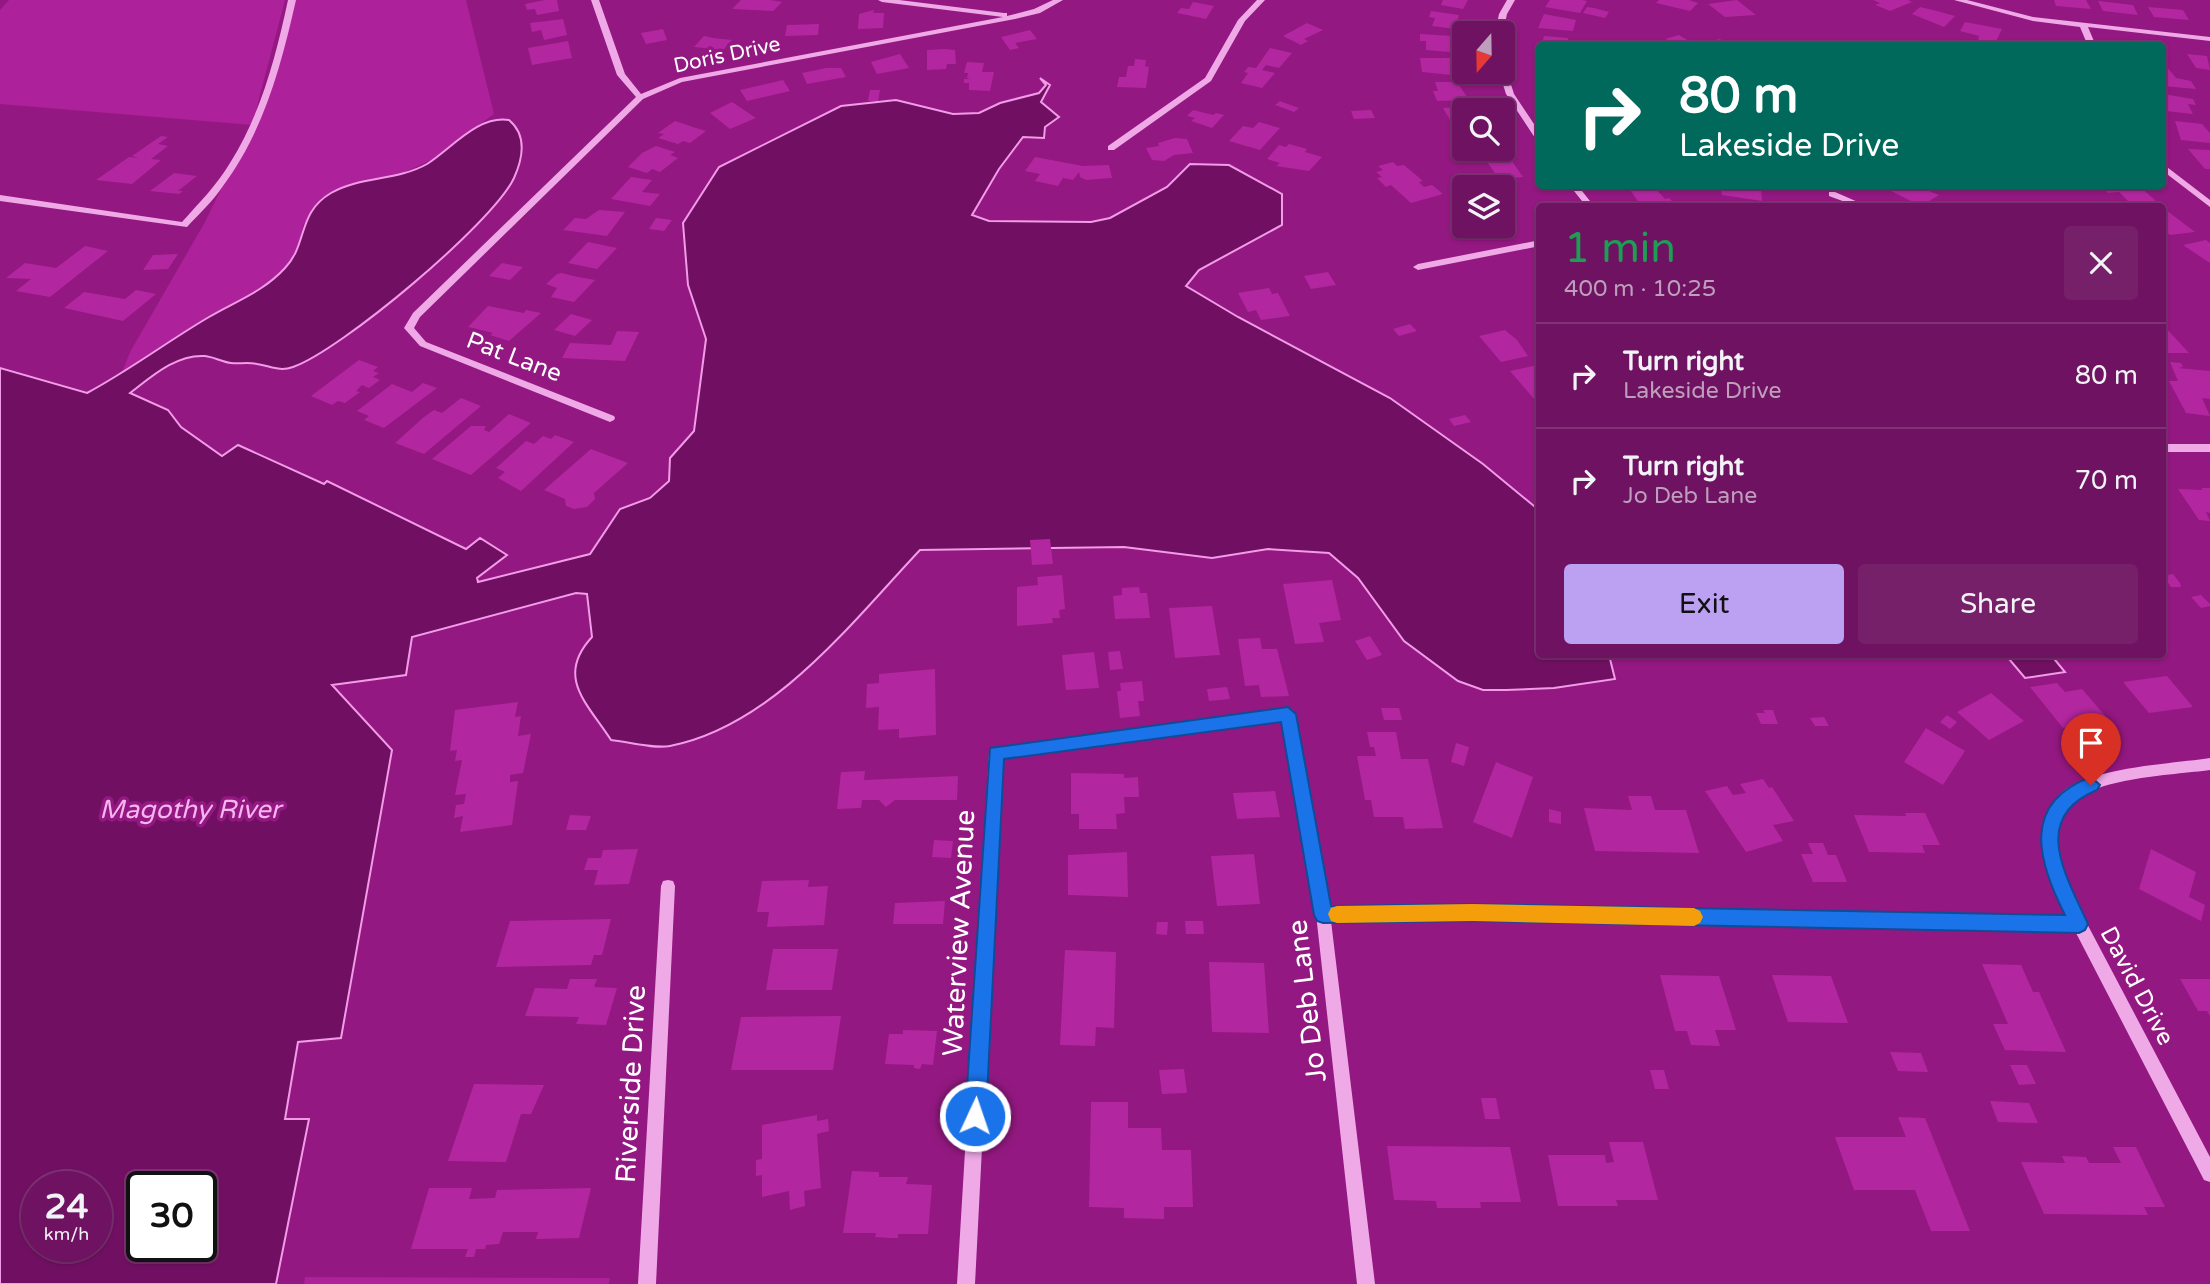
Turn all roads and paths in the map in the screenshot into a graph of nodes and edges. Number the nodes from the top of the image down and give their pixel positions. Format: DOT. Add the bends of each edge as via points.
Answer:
graph roads {
  1 [pos="292,0"];
  2 [pos="595,0"];
  3 [pos="881,0"];
  4 [pos="1059,0"];
  5 [pos="1261,0"];
  6 [pos="1511,0"];
  7 [pos="1958,0"];
  8 [pos="1015,17"];
  9 [pos="1502,21"];
  10 [pos="2083,25"];
  11 [pos="2210,39"];
  12 [pos="2090,42"];
  13 [pos="1507,84"];
  14 [pos="640,97"];
  15 [pos="1536,133"];
  16 [pos="1111,148"];
  17 [pos="2166,169"];
  18 [pos="1576,189"];
  19 [pos="1832,194"];
  20 [pos="0,198"];
  21 [pos="1588,203"];
  22 [pos="1855,203"];
  23 [pos="2210,204"];
  24 [pos="1536,244"];
  25 [pos="1418,267"];
  26 [pos="409,328"];
  27 [pos="610,418"];
  28 [pos="2166,448"];
  29 [pos="2210,448"];
  30 [pos="1288,714"];
  31 [pos="996,753"];
  32 [pos="2210,764"];
  33 [pos="668,886"];
  34 [pos="1323,915"];
  35 [pos="2079,924"];
  36 [pos="2210,1174"];
  37 [pos="647,1284"];
  38 [pos="966,1284"];
  39 [pos="1366,1284"];
  1 -- 20 [label="street" via="278,64 245,142 221,183 184,225"];
  2 -- 14 [label="street" via="621,75"];
  3 -- 8 [label="street"];
  4 -- 8 [label="street, Doris Drive"];
  5 -- 16 [label="street" via="1242,20 1208,79"];
  6 -- 9 [label="street"];
  7 -- 10 [label="street" via="2033,19"];
  8 -- 14 [label="street, Doris Drive" via="680,80"];
  10 -- 11 [label="street"];
  10 -- 12 [label="street"];
  13 -- 15 [label="street"];
  14 -- 26 [label="street, Doris Drive" via="416,315"];
  17 -- 23 [label="street"];
  18 -- 21 [label="street"];
  19 -- 22 [label="street"];
  24 -- 25 [label="street"];
  26 -- 27 [label="street, Pat Lane" via="423,344"];
  28 -- 29 [label="street"];
  30 -- 31 [label="street"];
  30 -- 34 [label="street, Jo Deb Lane"];
  31 -- 38 [label="street, Waterview Avenue"];
  32 -- 35 [label="street, David Drive" via="2117,779 2072,793 2059,808 2051,827 2049,852 2057,881"];
  33 -- 37 [label="street, Riverside Drive"];
  34 -- 35 [label="street" via="1485,913"];
  34 -- 39 [label="street, Jo Deb Lane"];
  35 -- 36 [label="street, David Drive"];
}
